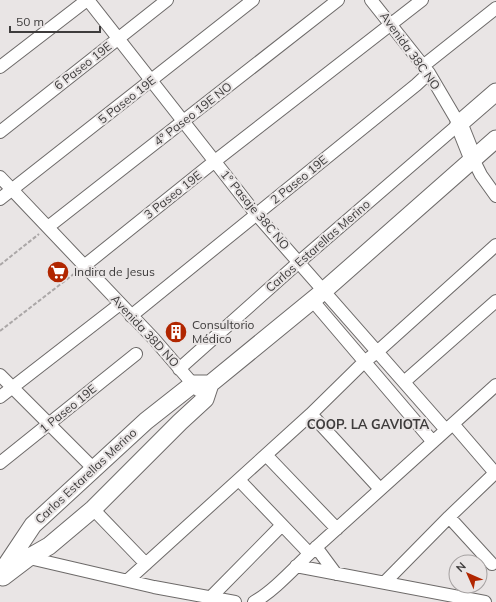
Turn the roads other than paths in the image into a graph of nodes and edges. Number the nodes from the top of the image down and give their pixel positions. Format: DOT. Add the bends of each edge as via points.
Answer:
graph roads {
  1 [pos="87,0"];
  2 [pos="167,0"];
  3 [pos="253,0"];
  4 [pos="338,0"];
  5 [pos="371,0"];
  6 [pos="422,0"];
  7 [pos="496,8"];
  8 [pos="391,25"];
  9 [pos="118,38"];
  10 [pos="0,67"];
  11 [pos="426,70"];
  12 [pos="152,80"];
  13 [pos="496,92"];
  14 [pos="183,121"];
  15 [pos="459,124"];
  16 [pos="0,132"];
  17 [pos="496,139"];
  18 [pos="473,159"];
  19 [pos="215,161"];
  20 [pos="0,177"];
  21 [pos="12,190"];
  22 [pos="496,196"];
  23 [pos="0,199"];
  24 [pos="256,214"];
  25 [pos="48,227"];
  26 [pos="496,246"];
  27 [pos="299,262"];
  28 [pos="84,266"];
  29 [pos="318,295"];
  30 [pos="496,301"];
  31 [pos="120,304"];
  32 [pos="131,316"];
  33 [pos="377,352"];
  34 [pos="136,354"];
  35 [pos="364,362"];
  36 [pos="179,369"];
  37 [pos="0,375"];
  38 [pos="404,382"];
  39 [pos="496,385"];
  40 [pos="12,388"];
  41 [pos="203,389"];
  42 [pos="0,397"];
  43 [pos="311,414"];
  44 [pos="49,424"];
  45 [pos="450,427"];
  46 [pos="433,442"];
  47 [pos="266,455"];
  48 [pos="0,463"];
  49 [pos="94,469"];
  50 [pos="496,473"];
  51 [pos="239,480"];
  52 [pos="380,490"];
  53 [pos="93,509"];
  54 [pos="449,517"];
  55 [pos="282,525"];
  56 [pos="337,529"];
  57 [pos="313,550"];
  58 [pos="146,564"];
  59 [pos="492,564"];
  60 [pos="296,566"];
  61 [pos="10,567"];
  62 [pos="336,574"];
  63 [pos="128,580"];
  64 [pos="385,582"];
  65 [pos="211,597"];
  66 [pos="235,602"];
  67 [pos="254,602"];
  68 [pos="485,602"];
  1 -- 9 [label="street, 1° Pasaje 38C NO"];
  1 -- 10 [label="street"];
  2 -- 9 [label="street, 6 Paseo 19E"];
  3 -- 12 [label="street, 5 Paseo 19E"];
  4 -- 14 [label="street, 4° Paseo 19E NO"];
  5 -- 8 [label="street, Avenida 38C NO"];
  6 -- 8 [label="street, 3 Paseo 19E"];
  7 -- 11 [label="street, 2 Paseo 19E"];
  8 -- 11 [label="street, Avenida 38C NO"];
  8 -- 19 [label="street, 3 Paseo 19E"];
  9 -- 12 [label="street, 1° Pasaje 38C NO"];
  9 -- 16 [label="street, 6 Paseo 19E"];
  11 -- 15 [label="street, Avenida 38C NO"];
  11 -- 24 [label="street, 2 Paseo 19E" via="416,85"];
  12 -- 14 [label="street, 1° Pasaje 38C NO"];
  12 -- 21 [label="street, 5 Paseo 19E"];
  13 -- 15 [label="street, Carlos Estarellas Merino"];
  14 -- 19 [label="street, 1° Pasaje 38C NO"];
  14 -- 25 [label="street, 4° Paseo 19E NO"];
  15 -- 18 [label="street"];
  15 -- 27 [label="street, Carlos Estarellas Merino"];
  17 -- 18 [label="street, Carlos Estarellas Merino"];
  18 -- 22 [label="street"];
  18 -- 29 [label="street, Carlos Estarellas Merino"];
  19 -- 24 [label="street, 1° Pasaje 38C NO"];
  19 -- 28 [label="street, 3 Paseo 19E"];
  20 -- 21 [label="street, Avenida 38D NO"];
  21 -- 23 [label="street, 5 Paseo 19E"];
  21 -- 25 [label="street, Avenida 38D NO"];
  24 -- 27 [label="street, 1° Pasaje 38C NO"];
  24 -- 32 [label="street, 2 Paseo 19E"];
  25 -- 28 [label="street, Avenida 38D NO"];
  26 -- 33 [label="street"];
  27 -- 29 [label="street, 1° Pasaje 38C NO"];
  27 -- 36 [label="street, Carlos Estarellas Merino"];
  28 -- 31 [label="street, Avenida 38D NO"];
  29 -- 33 [label="street, 1° Pasaje 38C NO"];
  29 -- 35 [label="street, 1° Pasaje 38C NO"];
  29 -- 41 [label="street, Carlos Estarellas Merino"];
  30 -- 38 [label="street"];
  31 -- 32 [label="street, Avenida 38D NO"];
  31 -- 40 [label="street"];
  32 -- 36 [label="street, Avenida 38D NO"];
  33 -- 35 [label="street"];
  33 -- 38 [label="street, 1° Pasaje 38C NO"];
  34 -- 44 [label="street, 1 Paseo 19E"];
  35 -- 43 [label="street"];
  35 -- 46 [label="street, 1° Pasaje 38C NO"];
  36 -- 41 [label="street, Avenida 38D NO"];
  37 -- 40 [label="street"];
  38 -- 45 [label="street, 1° Pasaje 38C NO"];
  39 -- 45 [label="street"];
  40 -- 42 [label="street"];
  40 -- 44 [label="street"];
  41 -- 49 [label="street, Carlos Estarellas Merino" via="146,421"];
  41 -- 53 [label="street, Carlos Estarellas Merino" via="180,422"];
  43 -- 47 [label="street"];
  43 -- 52 [label="street"];
  44 -- 48 [label="street, 1 Paseo 19E"];
  44 -- 49 [label="street"];
  45 -- 46 [label="street"];
  45 -- 50 [label="street, 1° Pasaje 38C NO"];
  46 -- 52 [label="street"];
  47 -- 51 [label="street"];
  47 -- 56 [label="street"];
  49 -- 61 [label="street, Carlos Estarellas Merino" via="33,525"];
  50 -- 54 [label="street"];
  51 -- 55 [label="street"];
  51 -- 58 [label="street"];
  52 -- 56 [label="street"];
  53 -- 58 [label="street"];
  53 -- 61 [label="street, Carlos Estarellas Merino" via="49,546"];
  54 -- 59 [label="street"];
  54 -- 64 [label="street"];
  55 -- 57 [label="street"];
  55 -- 65 [label="street"];
  56 -- 57 [label="street"];
  57 -- 60 [label="street"];
  57 -- 62 [label="street"];
  58 -- 63 [label="street"];
  60 -- 62 [label="street"];
  60 -- 67 [label="street"];
  61 -- 63 [label="street"];
  62 -- 64 [label="street"];
  63 -- 65 [label="street"];
  64 -- 68 [label="street"];
  65 -- 66 [label="street"];
}
